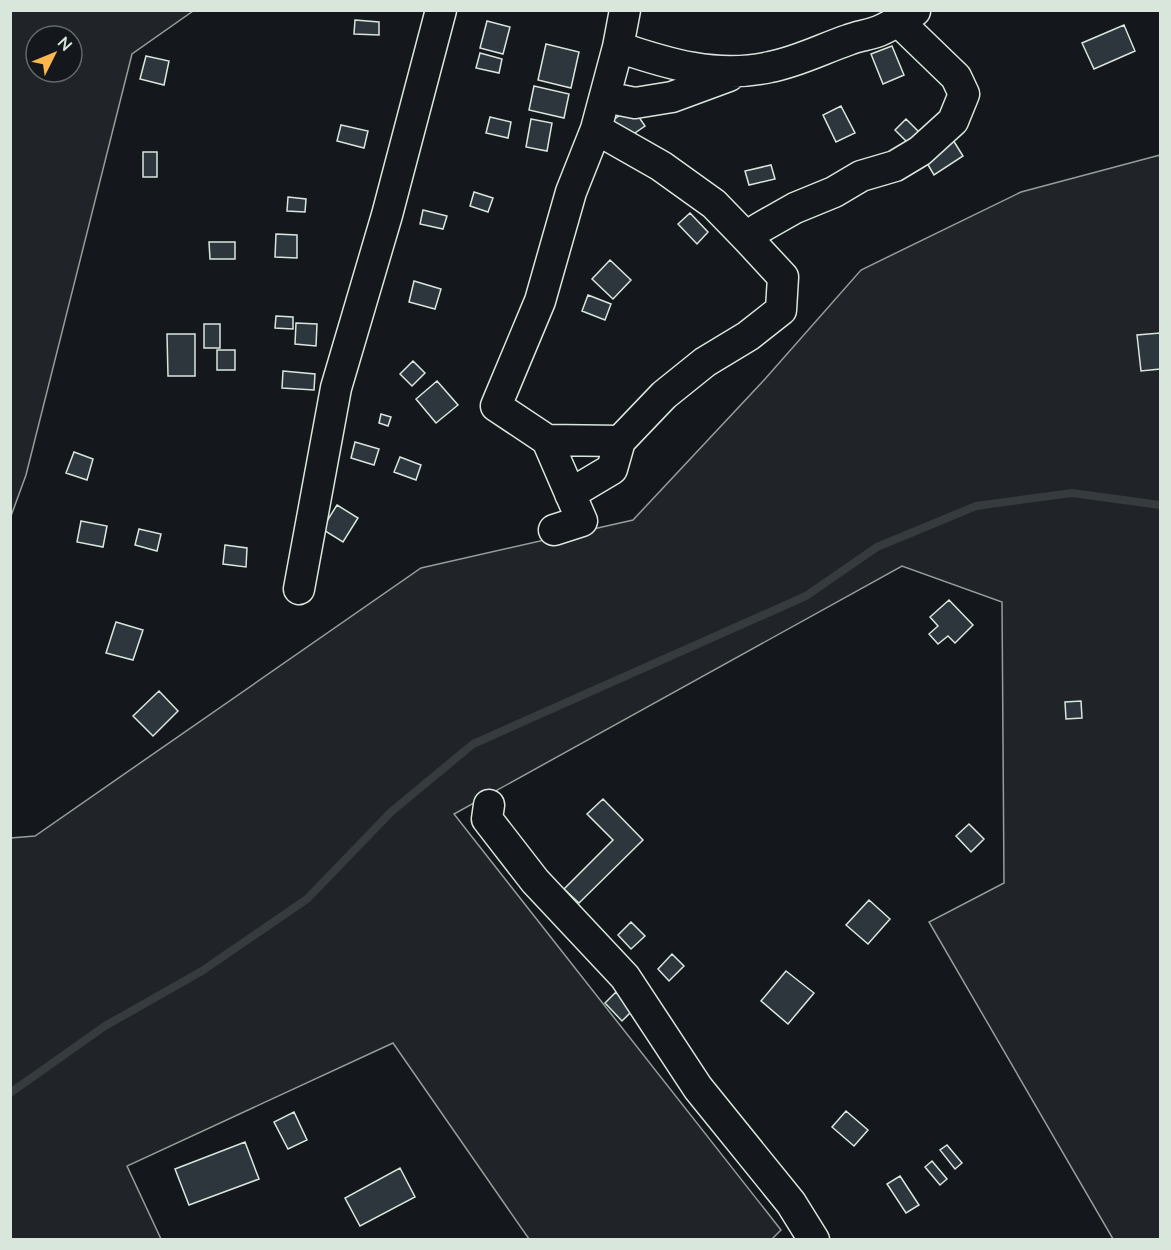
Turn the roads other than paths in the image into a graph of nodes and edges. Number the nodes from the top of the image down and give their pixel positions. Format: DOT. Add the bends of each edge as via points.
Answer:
graph roads {
  1 [pos="441,10"];
  2 [pos="625,10"];
  3 [pos="907,16"];
  4 [pos="618,47"];
  5 [pos="743,71"];
  6 [pos="605,97"];
  7 [pos="596,129"];
  8 [pos="747,238"];
  9 [pos="547,440"];
  10 [pos="620,441"];
  11 [pos="570,494"];
  12 [pos="554,530"];
  13 [pos="299,589"];
  14 [pos="489,805"];
  15 [pos="814,1239"];
  1 -- 13 [label="street" via="336,388"];
  2 -- 4 [label="street"];
  3 -- 5 [label="street" via="877,32 808,56"];
  3 -- 8 [label="street" via="956,77 964,94 953,121 920,151 895,166 861,176 795,208"];
  4 -- 5 [label="street" via="704,71"];
  4 -- 6 [label="street"];
  5 -- 6 [label="street" via="672,97 635,103"];
  6 -- 7 [label="street"];
  7 -- 8 [label="street" via="661,166 714,204"];
  7 -- 9 [label="street" via="571,192 540,301 496,406"];
  8 -- 10 [label="street" via="783,277 780,310 664,395"];
  9 -- 10 [label="street"];
  9 -- 11 [label="street"];
  10 -- 11 [label="street" via="612,468"];
  11 -- 12 [label="street" via="582,520"];
  14 -- 15 [label="street" via="487,819 535,881 625,977 698,1088 791,1203"];
}
